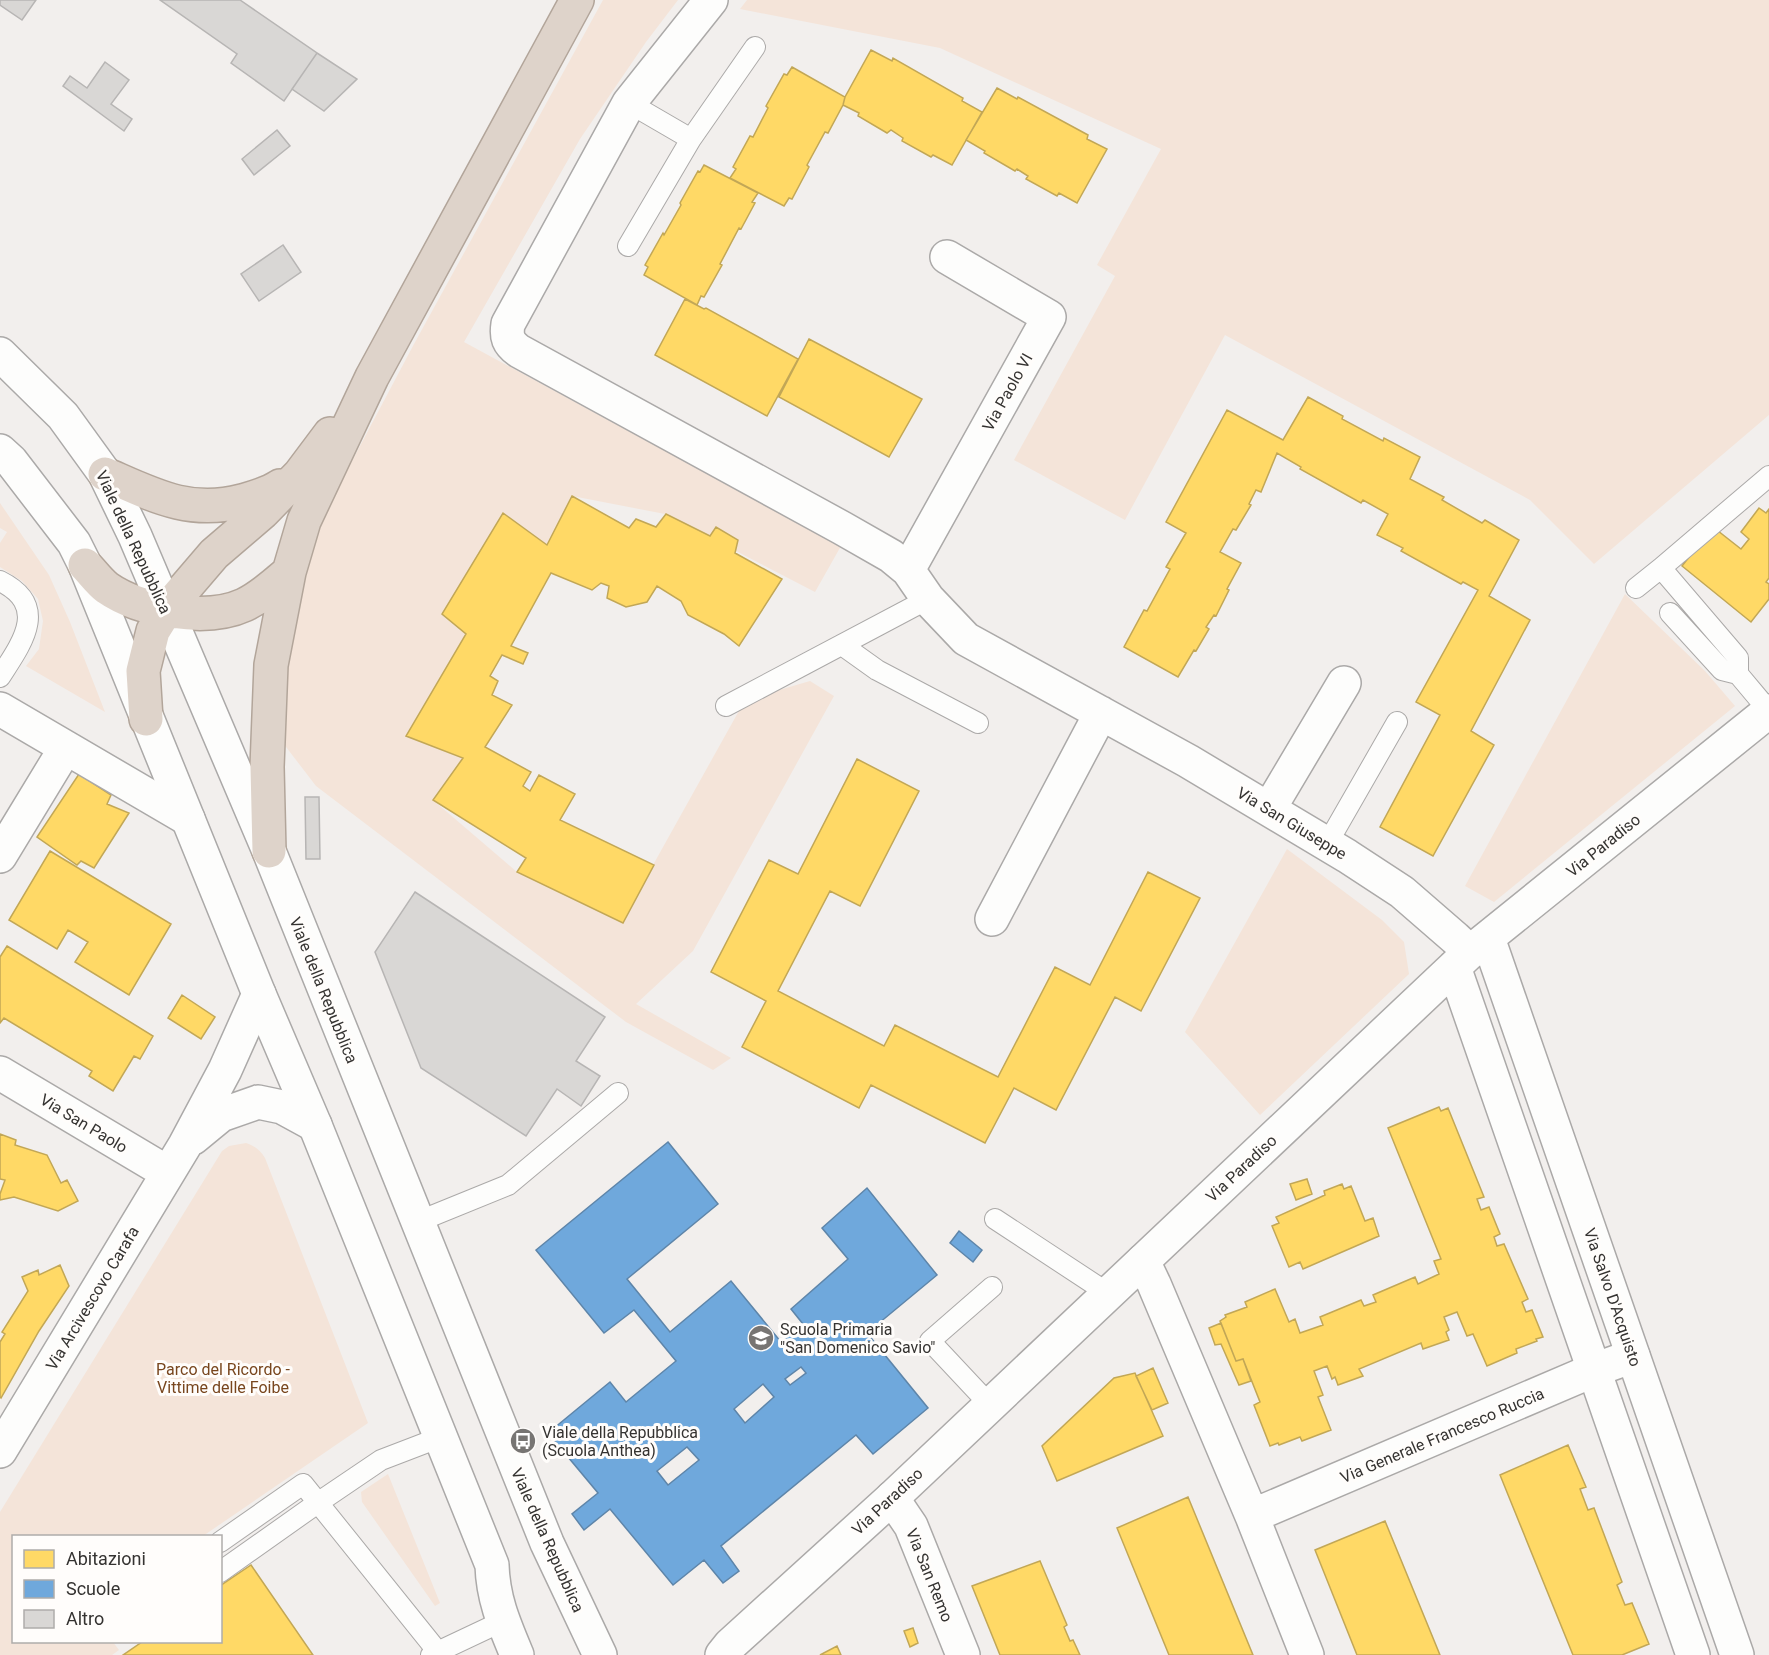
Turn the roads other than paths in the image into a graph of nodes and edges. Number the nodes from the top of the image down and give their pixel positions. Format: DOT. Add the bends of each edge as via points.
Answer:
graph roads {
  1 [pos="577,0"];
  2 [pos="711,0"];
  3 [pos="755,47"];
  4 [pos="629,103"];
  5 [pos="691,139"];
  6 [pos="628,246"];
  7 [pos="947,257"];
  8 [pos="0,354"];
  9 [pos="372,377"];
  10 [pos="0,451"];
  11 [pos="105,474"];
  12 [pos="300,474"];
  13 [pos="1769,476"];
  14 [pos="85,565"];
  15 [pos="1661,568"];
  16 [pos="908,570"];
  17 [pos="289,572"];
  18 [pos="0,581"];
  19 [pos="1636,588"];
  20 [pos="928,599"];
  21 [pos="166,610"];
  22 [pos="1670,613"];
  23 [pos="842,645"];
  24 [pos="1738,674"];
  25 [pos="0,677"];
  26 [pos="1344,683"];
  27 [pos="726,706"];
  28 [pos="0,709"];
  29 [pos="1769,711"];
  30 [pos="1101,713"];
  31 [pos="147,719"];
  32 [pos="1397,722"];
  33 [pos="978,723"];
  34 [pos="66,748"];
  35 [pos="1269,810"];
  36 [pos="188,819"];
  37 [pos="1327,844"];
  38 [pos="269,851"];
  39 [pos="0,856"];
  40 [pos="992,919"];
  41 [pos="1471,952"];
  42 [pos="259,994"];
  43 [pos="0,1073"];
  44 [pos="618,1093"];
  45 [pos="315,1125"];
  46 [pos="185,1145"];
  47 [pos="168,1173"];
  48 [pos="994,1219"];
  49 [pos="417,1222"];
  50 [pos="1143,1261"];
  51 [pos="992,1287"];
  52 [pos="1109,1294"];
  53 [pos="1633,1356"];
  54 [pos="1594,1370"];
  55 [pos="990,1405"];
  56 [pos="441,1437"];
  57 [pos="1,1447"];
  58 [pos="892,1498"];
  59 [pos="318,1502"];
  60 [pos="1252,1516"];
  61 [pos="222,1541"];
  62 [pos="222,1571"];
  63 [pos="503,1621"];
  64 [pos="722,1652"];
  65 [pos="434,1653"];
  66 [pos="517,1655"];
  67 [pos="600,1655"];
  68 [pos="963,1655"];
  69 [pos="1307,1655"];
  70 [pos="1693,1655"];
  71 [pos="1737,1655"];
  1 -- 9 [label="highway"];
  2 -- 4 [label="street"];
  3 -- 5 [label="lane"];
  4 -- 5 [label="lane"];
  4 -- 16 [label="street, Via San Giuseppe" via="508,324 509,344 842,528"];
  5 -- 6 [label="lane"];
  7 -- 16 [label="street, Via Paolo VI" via="1049,317"];
  8 -- 11 [label="street, Viale della Repubblica" via="63,416"];
  9 -- 12 [label="highway"];
  9 -- 17 [label="highway" via="304,521"];
  10 -- 14 [label="street" via="74,543"];
  11 -- 12 [label="highway" via="166,500 193,506 224,506 266,495"];
  11 -- 21 [label="street, Viale della Repubblica"];
  12 -- 21 [label="highway" via="214,554"];
  13 -- 15 [label="lane"];
  14 -- 21 [label="highway" via="114,592"];
  14 -- 31 [label="street"];
  15 -- 19 [label="lane"];
  15 -- 24 [label="lane" via="1738,658"];
  16 -- 20 [label="street, Via San Giuseppe"];
  17 -- 21 [label="highway" via="266,592 226,612 192,614"];
  17 -- 38 [label="highway" via="271,665"];
  18 -- 25 [label="lane" via="22,597 28,616 24,638"];
  20 -- 23 [label="lane"];
  20 -- 30 [label="street, Via San Giuseppe" via="966,639"];
  21 -- 31 [label="highway" via="153,631 143,671"];
  21 -- 38 [label="street, Viale della Repubblica"];
  22 -- 24 [label="lane" via="1722,670"];
  23 -- 27 [label="lane"];
  23 -- 33 [label="lane" via="877,670"];
  24 -- 29 [label="lane"];
  26 -- 35 [label="street"];
  28 -- 34 [label="street"];
  29 -- 41 [label="street, Via Paradiso"];
  30 -- 35 [label="street, Via San Giuseppe"];
  30 -- 40 [label="street"];
  31 -- 36 [label="street"];
  32 -- 37 [label="lane"];
  34 -- 36 [label="street"];
  34 -- 39 [label="street"];
  35 -- 37 [label="street, Via San Giuseppe"];
  36 -- 42 [label="street"];
  37 -- 41 [label="street, Via San Giuseppe" via="1402,892"];
  38 -- 49 [label="street, Viale della Repubblica"];
  41 -- 50 [label="street, Via Paradiso"];
  41 -- 53 [label="street, Via Salvo D'Acquisto"];
  41 -- 54 [label="street"];
  42 -- 45 [label="street"];
  42 -- 46 [label="street, Via Arcivescovo Carafa" via="225,1071"];
  43 -- 47 [label="street, Via San Paolo"];
  44 -- 49 [label="lane" via="508,1185"];
  45 -- 46 [label="street, Via Arcivescovo Carafa" via="282,1107 258,1102 221,1115"];
  45 -- 56 [label="street"];
  46 -- 47 [label="street, Via Arcivescovo Carafa"];
  47 -- 57 [label="street, Via Arcivescovo Carafa"];
  48 -- 52 [label="lane"];
  49 -- 67 [label="street, Viale della Repubblica" via="547,1543"];
  50 -- 52 [label="street, Via Paradiso"];
  50 -- 60 [label="street"];
  51 -- 55 [label="lane" via="930,1341"];
  52 -- 55 [label="street, Via Paradiso"];
  53 -- 54 [label="street, Via Generale Francesco Ruccia"];
  53 -- 71 [label="street, Via Salvo D'Acquisto"];
  54 -- 60 [label="street, Via Generale Francesco Ruccia"];
  54 -- 70 [label="street"];
  55 -- 58 [label="street, Via Paradiso"];
  56 -- 59 [label="lane" via="381,1460"];
  56 -- 63 [label="street" via="492,1565 492,1586"];
  58 -- 64 [label="street, Via Paradiso"];
  58 -- 68 [label="street, Via San Remo" via="911,1526"];
  59 -- 61 [label="lane" via="303,1484"];
  59 -- 62 [label="lane"];
  59 -- 65 [label="lane"];
  60 -- 69 [label="street"];
  63 -- 65 [label="lane"];
  63 -- 66 [label="street"];
}
